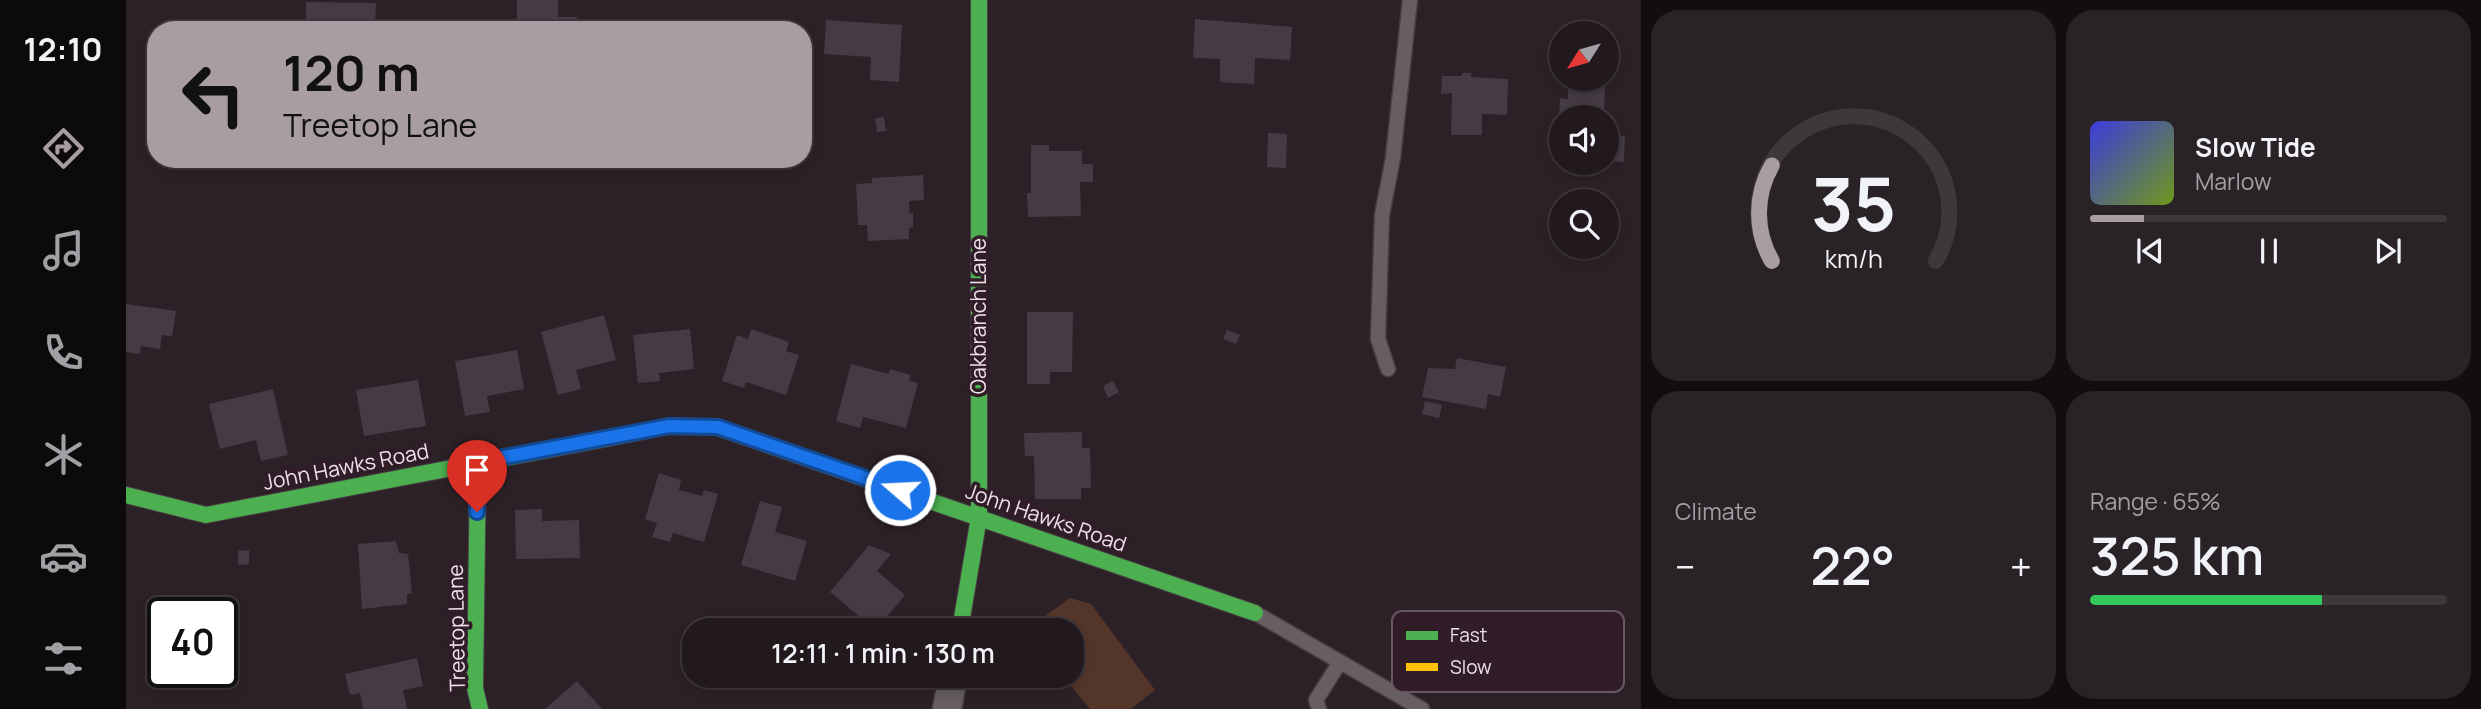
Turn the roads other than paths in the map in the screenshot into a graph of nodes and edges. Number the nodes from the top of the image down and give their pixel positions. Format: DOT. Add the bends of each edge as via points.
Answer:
graph roads {
  1 [pos="979,0"];
  2 [pos="1410,0"];
  3 [pos="1388,369"];
  4 [pos="478,462"];
  5 [pos="126,495"];
  6 [pos="978,517"];
  7 [pos="1255,613"];
  8 [pos="962,618"];
  9 [pos="1340,662"];
  10 [pos="951,688"];
  11 [pos="1392,692"];
  12 [pos="1392,692"];
  13 [pos="1313,706"];
  14 [pos="480,709"];
  15 [pos="947,709"];
  16 [pos="1422,709"];
  1 -- 6 [label="street, Oakbranch Lane"];
  2 -- 3 [label="lane" via="1395,146 1382,215 1378,339"];
  4 -- 5 [label="street, John Hawks Road" via="206,515"];
  4 -- 6 [label="street, John Hawks Road" via="669,426 718,427"];
  4 -- 14 [label="street, Treetop Lane" via="475,688"];
  6 -- 7 [label="street, John Hawks Road"];
  6 -- 8 [label="street, Oakbranch Lane"];
  7 -- 9 [label="lane"];
  9 -- 12 [label="lane"];
  9 -- 13 [label="lane"];
  10 -- 15 [label="street"];
  11 -- 16 [label="lane"];
}
